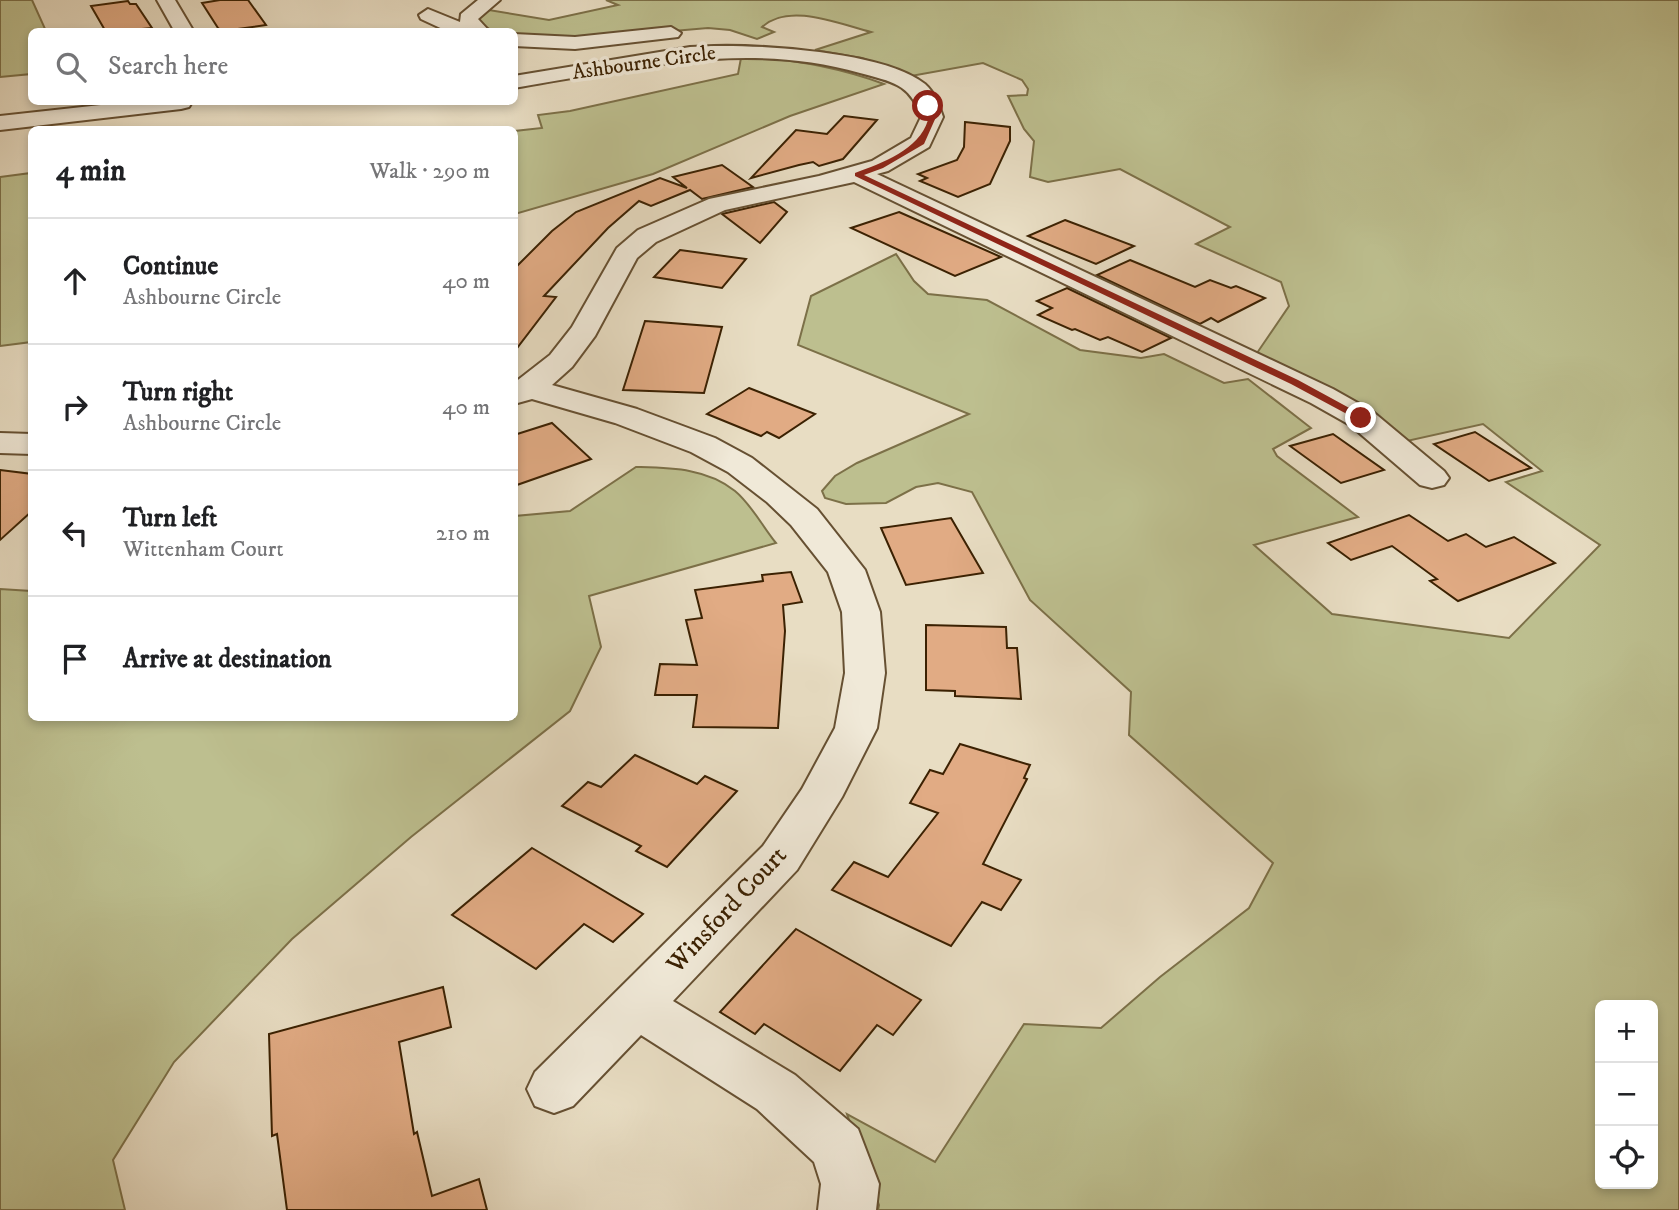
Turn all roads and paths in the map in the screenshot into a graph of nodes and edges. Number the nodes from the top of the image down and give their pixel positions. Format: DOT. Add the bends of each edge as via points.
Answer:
graph roads {
  1 [pos="166,0"];
  2 [pos="491,0"];
  3 [pos="428,15"];
  4 [pos="183,28"];
  5 [pos="457,28"];
  6 [pos="476,28"];
  7 [pos="690,31"];
  8 [pos="728,33"];
  9 [pos="518,40"];
  10 [pos="752,51"];
  11 [pos="518,81"];
  12 [pos="154,105"];
  13 [pos="0,122"];
  14 [pos="858,174"];
  15 [pos="522,392"];
  16 [pos="0,443"];
  17 [pos="28,444"];
  18 [pos="1432,478"];
  19 [pos="636,1005"];
  20 [pos="554,1089"];
  21 [pos="847,1210"];
  1 -- 4 [label="street"];
  2 -- 6 [label="street" via="468,18"];
  3 -- 5 [label="street"];
  7 -- 9 [label="street" via="575,43"];
  8 -- 10 [label="street" via="744,38"];
  10 -- 11 [label="street, Ashbourne Circle" via="690,53"];
  10 -- 14 [label="street, Ashbourne Circle" via="851,64 889,75 921,92 932,117 921,142"];
  12 -- 13 [label="street"];
  14 -- 15 [label="street, Ashbourne Circle" via="718,204 647,236 626,254 585,330 561,361"];
  14 -- 18 [label="street" via="1322,396 1361,418"];
  15 -- 19 [label="street, Winsford Court" via="657,427 740,465 804,517 831,549 846,570 861,612 865,673 856,728 820,797 780,858"];
  16 -- 17 [label="street"];
  19 -- 20 [label="street, Winsford Court"];
  19 -- 21 [label="street" via="776,1092 838,1147 850,1184"];
}
